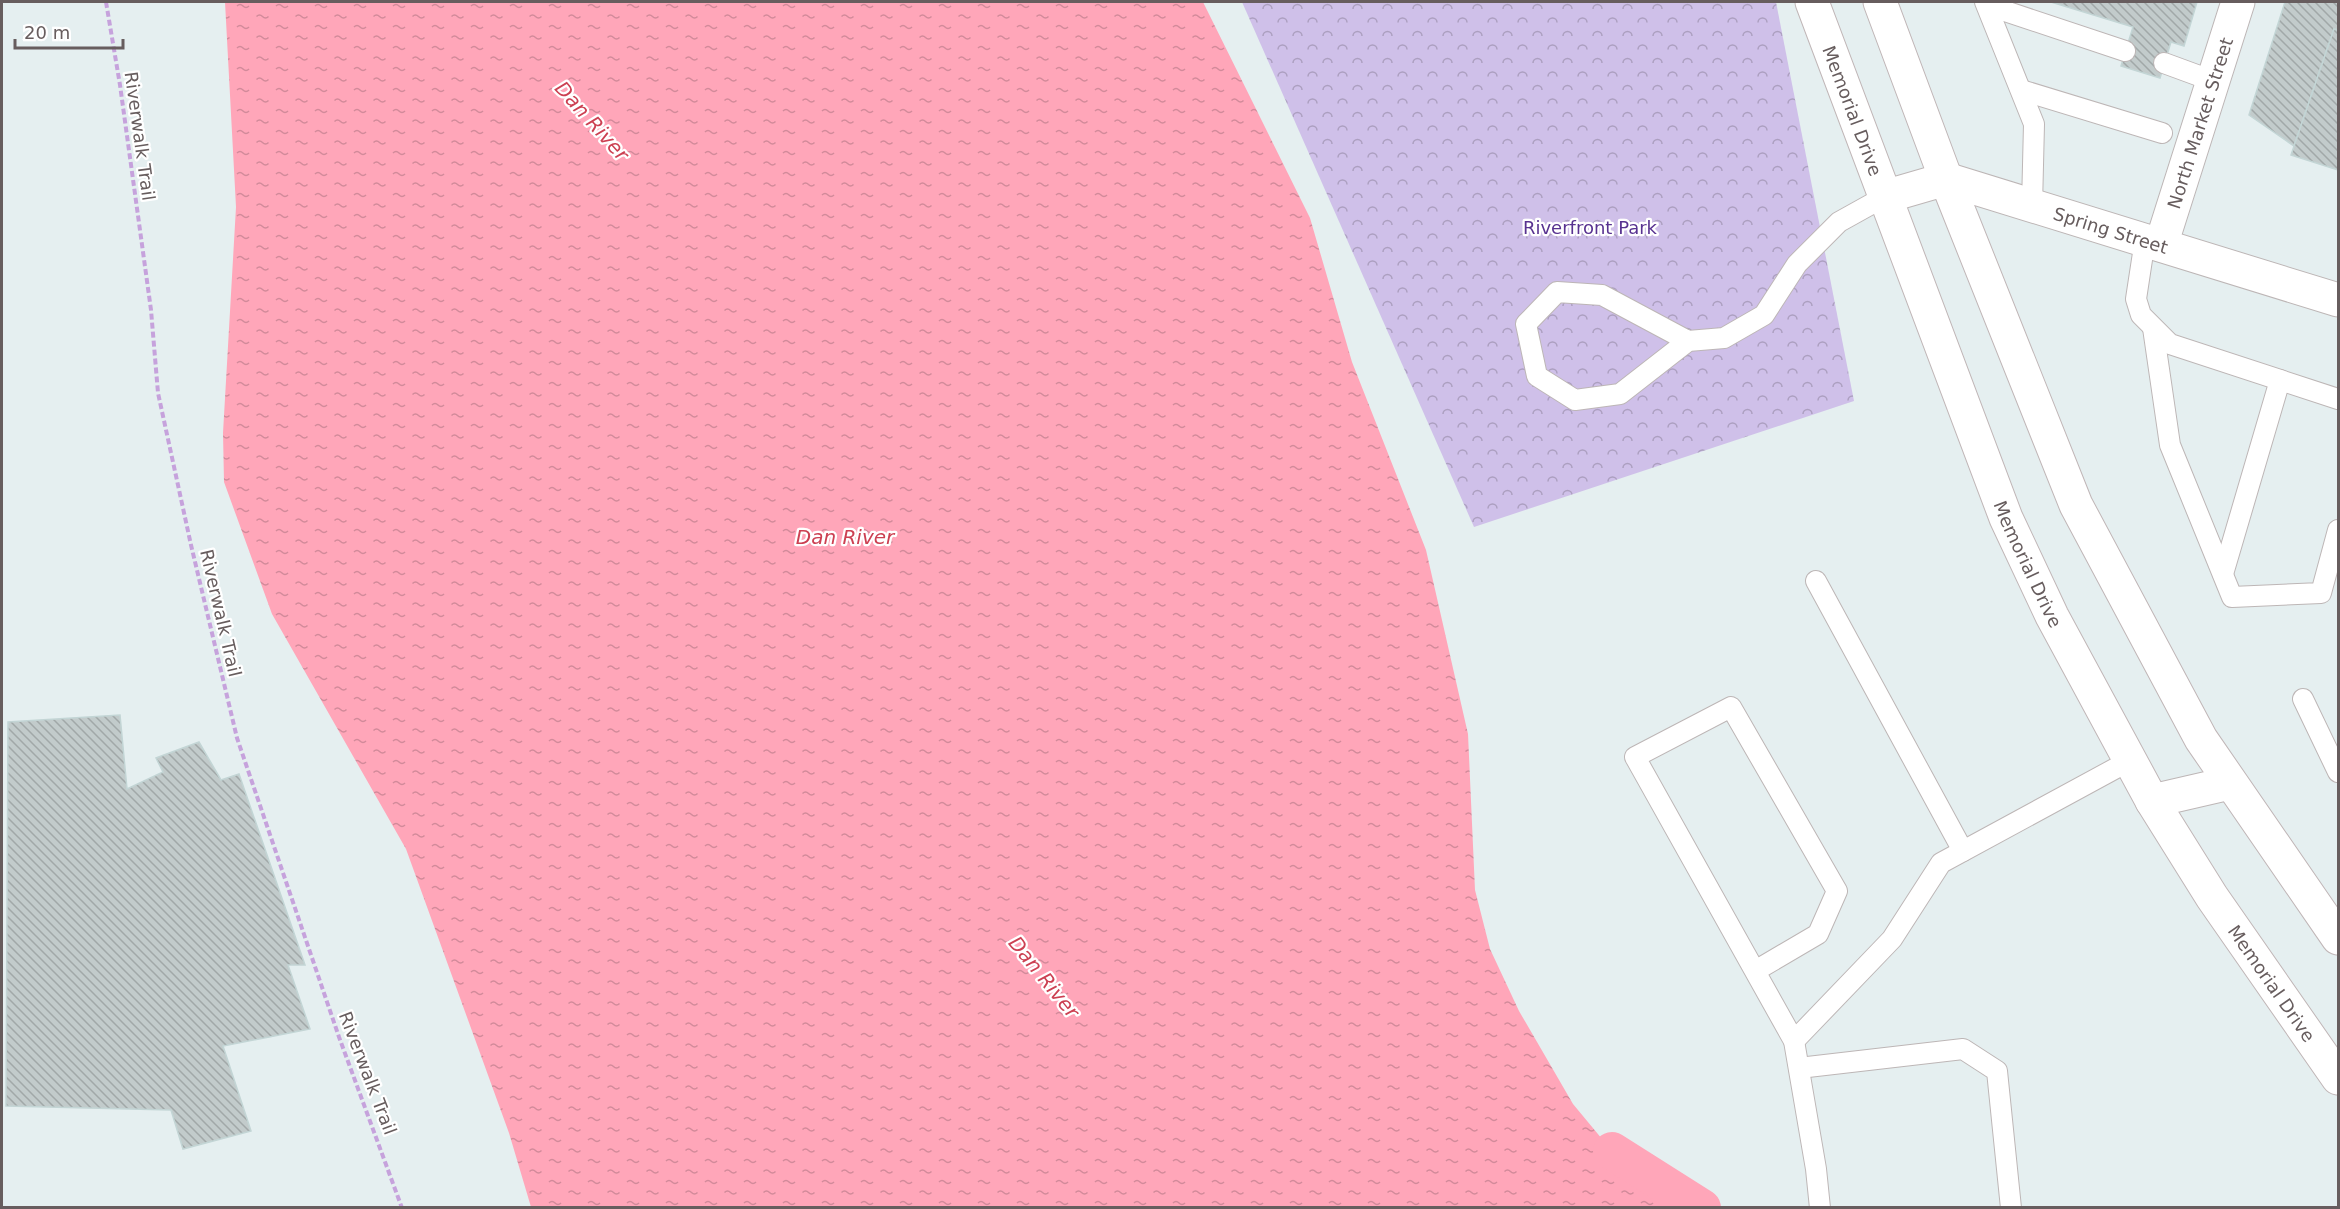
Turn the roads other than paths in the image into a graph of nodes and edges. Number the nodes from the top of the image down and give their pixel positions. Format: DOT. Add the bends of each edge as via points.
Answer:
graph roads {
  1 [pos="1812,2"];
  2 [pos="1880,2"];
  3 [pos="2238,2"];
  4 [pos="1986,3"];
  5 [pos="2126,51"];
  6 [pos="2164,63"];
  7 [pos="2213,81"];
  8 [pos="2021,90"];
  9 [pos="2162,133"];
  10 [pos="1946,179"];
  11 [pos="1884,197"];
  12 [pos="2032,206"];
  13 [pos="2153,243"];
  14 [pos="2338,300"];
  15 [pos="2153,328"];
  16 [pos="1688,341"];
  17 [pos="2280,380"];
  18 [pos="2338,399"];
  19 [pos="2338,530"];
  20 [pos="2223,574"];
  21 [pos="1816,581"];
  22 [pos="2303,699"];
  23 [pos="2129,761"];
  24 [pos="2338,772"];
  25 [pos="2230,783"];
  26 [pos="2152,801"];
  27 [pos="1964,851"];
  28 [pos="2338,939"];
  29 [pos="1755,971"];
  30 [pos="1794,1041"];
  31 [pos="1798,1068"];
  32 [pos="2338,1078"];
  33 [pos="1820,1208"];
  34 [pos="2011,1208"];
  1 -- 11 [label="main road, Memorial Drive"];
  2 -- 10 [label="main road"];
  3 -- 7 [label="main road, North Market Street"];
  4 -- 5 [label="lane"];
  4 -- 8 [label="lane"];
  6 -- 7 [label="lane"];
  7 -- 13 [label="main road, North Market Street"];
  8 -- 9 [label="lane"];
  8 -- 12 [label="lane" via="2034,124"];
  10 -- 11 [label="main road"];
  10 -- 12 [label="main road, Spring Street"];
  10 -- 25 [label="main road" via="2076,505 2201,739"];
  11 -- 16 [label="lane" via="1839,222 1797,264 1764,315 1724,338"];
  11 -- 23 [label="main road, Memorial Drive" via="2006,518 2052,616"];
  12 -- 13 [label="main road, Spring Street"];
  13 -- 14 [label="main road, Spring Street"];
  13 -- 15 [label="lane" via="2136,299 2141,315"];
  15 -- 17 [label="lane" via="2170,344"];
  15 -- 20 [label="lane" via="2170,445"];
  16 -- 16 [label="lane" via="1602,295 1557,292 1526,324 1537,376 1575,400 1620,394"];
  17 -- 18 [label="lane"];
  17 -- 20 [label="lane"];
  19 -- 20 [label="lane" via="2321,593 2232,597"];
  21 -- 27 [label="lane"];
  22 -- 24 [label="lane"];
  23 -- 26 [label="main road, Memorial Drive"];
  23 -- 27 [label="lane"];
  25 -- 26 [label="main road"];
  25 -- 28 [label="main road"];
  26 -- 32 [label="main road, Memorial Drive" via="2212,897"];
  27 -- 30 [label="lane" via="1941,863 1892,939"];
  29 -- 29 [label="lane" via="1635,757 1731,707 1837,891 1818,934"];
  29 -- 30 [label="lane"];
  30 -- 31 [label="lane"];
  31 -- 33 [label="lane"];
  31 -- 34 [label="lane" via="1963,1049 1997,1071"];
}
